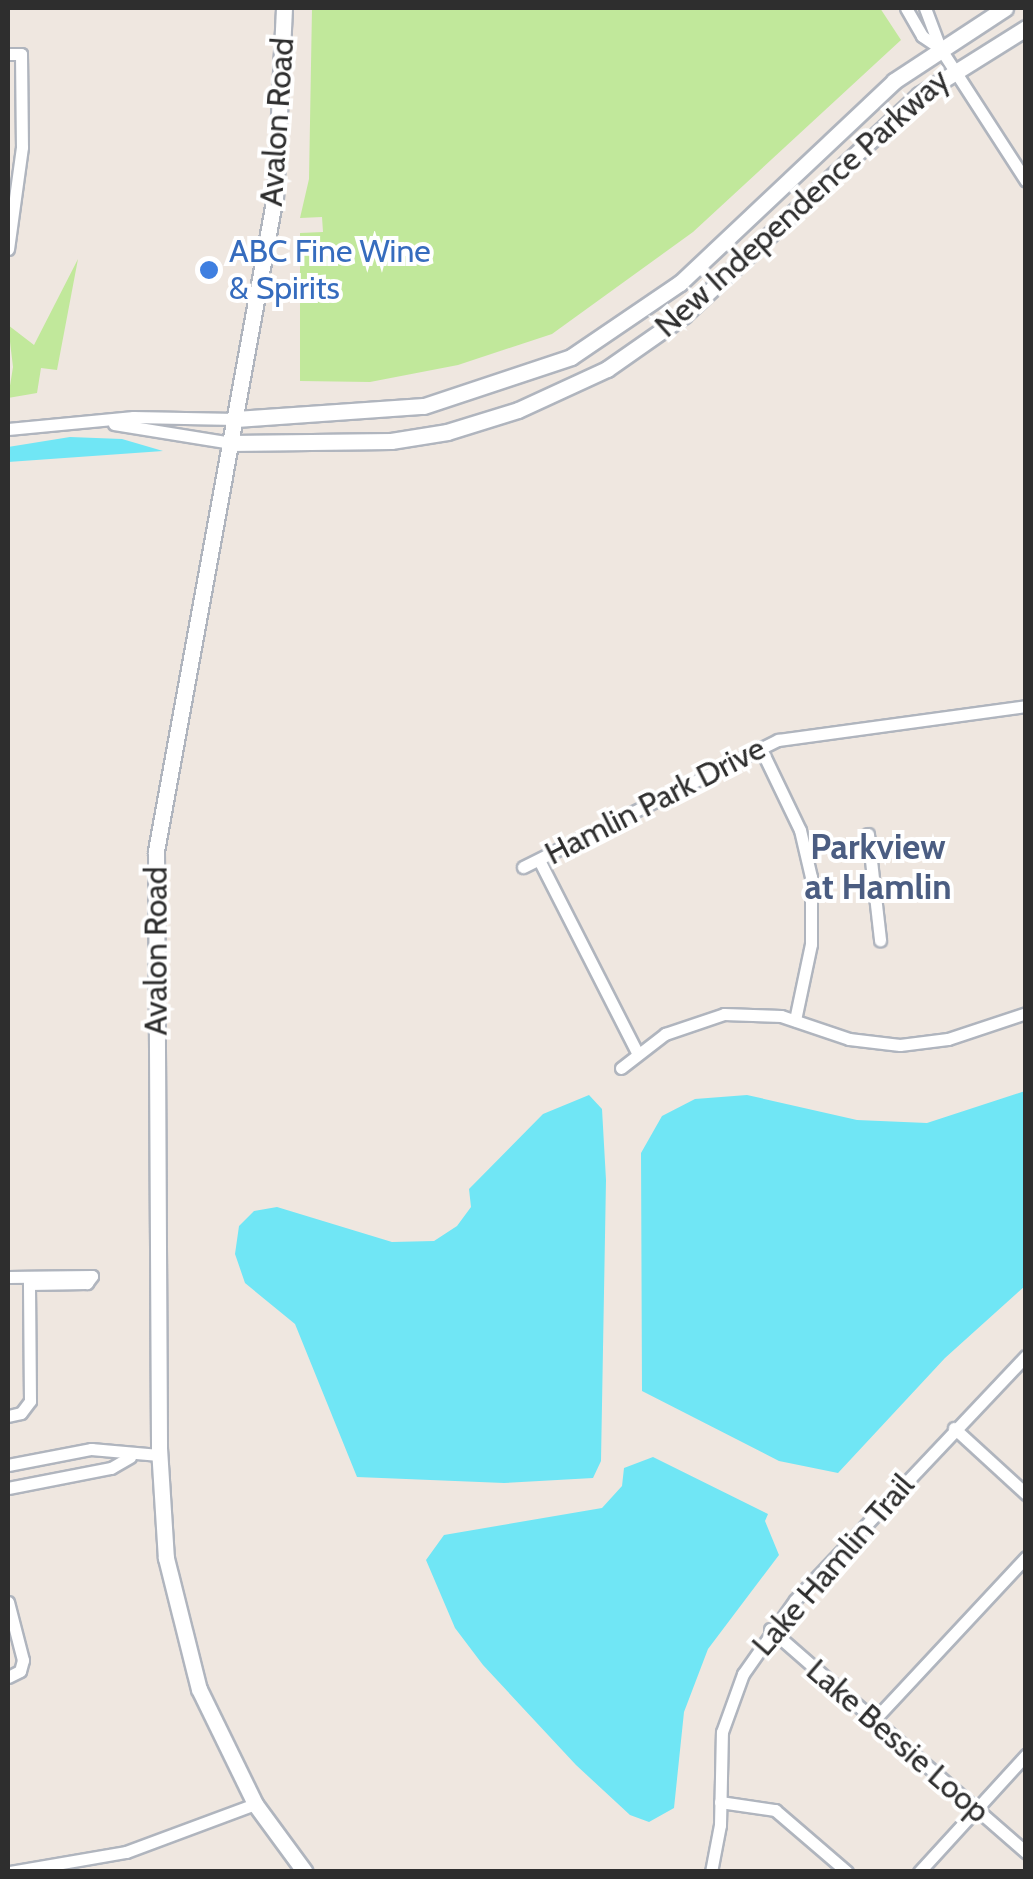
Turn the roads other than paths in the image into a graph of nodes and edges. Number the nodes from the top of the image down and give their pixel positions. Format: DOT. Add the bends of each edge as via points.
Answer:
graph roads {
  1 [pos="284,8"];
  2 [pos="906,8"];
  3 [pos="926,8"];
  4 [pos="1005,8"];
  5 [pos="1026,28"];
  6 [pos="940,48"];
  7 [pos="14,54"];
  8 [pos="954,68"];
  9 [pos="1026,181"];
  10 [pos="8,249"];
  11 [pos="236,419"];
  12 [pos="70,422"];
  13 [pos="8,429"];
  14 [pos="231,443"];
  15 [pos="1026,706"];
  16 [pos="760,747"];
  17 [pos="868,834"];
  18 [pos="539,860"];
  19 [pos="523,867"];
  20 [pos="880,940"];
  21 [pos="1026,1013"];
  22 [pos="795,1020"];
  23 [pos="637,1052"];
  24 [pos="621,1068"];
  25 [pos="8,1276"];
  26 [pos="1026,1356"];
  27 [pos="8,1416"];
  28 [pos="954,1428"];
  29 [pos="159,1455"];
  30 [pos="130,1456"];
  31 [pos="8,1466"];
  32 [pos="8,1488"];
  33 [pos="1026,1494"];
  34 [pos="1026,1557"];
  35 [pos="8,1602"];
  36 [pos="770,1629"];
  37 [pos="8,1676"];
  38 [pos="874,1720"];
  39 [pos="1026,1755"];
  40 [pos="720,1802"];
  41 [pos="256,1804"];
  42 [pos="977,1810"];
  43 [pos="1026,1852"];
  44 [pos="10,1872"];
  45 [pos="305,1872"];
  46 [pos="711,1872"];
  47 [pos="847,1872"];
  48 [pos="919,1872"];
  1 -- 11 [label="main road, Avalon Road" via="275,196"];
  2 -- 6 [label="street" via="922,36"];
  3 -- 6 [label="street"];
  4 -- 6 [label="main road, New Independence Parkway"];
  5 -- 8 [label="main road, New Independence Parkway"];
  6 -- 8 [label="street"];
  6 -- 11 [label="main road, New Independence Parkway" via="843,125 680,283 571,357 424,406"];
  7 -- 10 [label="street" via="22,166"];
  8 -- 9 [label="street"];
  8 -- 14 [label="main road, New Independence Parkway" via="684,315 607,370 448,432 391,441"];
  11 -- 12 [label="street"];
  11 -- 14 [label="main road, Avalon Road"];
  12 -- 13 [label="street"];
  12 -- 14 [label="street"];
  14 -- 29 [label="main road, Avalon Road" via="156,851"];
  15 -- 16 [label="street, Hamlin Park Drive"];
  16 -- 18 [label="street, Hamlin Park Drive"];
  16 -- 22 [label="street" via="801,834 811,877 812,944"];
  17 -- 20 [label="street"];
  18 -- 19 [label="street, Hamlin Park Drive"];
  18 -- 23 [label="street"];
  21 -- 22 [label="street" via="948,1039 900,1045 850,1039"];
  22 -- 23 [label="street" via="717,1016 671,1031"];
  23 -- 24 [label="street"];
  25 -- 27 [label="street" via="29,1280 30,1401"];
  26 -- 28 [label="street, Lake Hamlin Trail"];
  28 -- 33 [label="street"];
  28 -- 36 [label="street, Lake Hamlin Trail"];
  29 -- 30 [label="street"];
  29 -- 41 [label="main road, Avalon Road" via="166,1558 182,1633 207,1706"];
  30 -- 31 [label="street" via="91,1449"];
  30 -- 32 [label="street" via="111,1468"];
  34 -- 38 [label="street"];
  35 -- 37 [label="street" via="23,1660 20,1672"];
  36 -- 38 [label="street, Lake Bessie Loop"];
  36 -- 40 [label="street, Lake Hamlin Trail" via="742,1674 722,1732"];
  38 -- 42 [label="street, Lake Bessie Loop"];
  39 -- 42 [label="street"];
  40 -- 46 [label="street, Lake Hamlin Trail"];
  40 -- 47 [label="street" via="775,1810"];
  41 -- 44 [label="street" via="126,1852"];
  41 -- 45 [label="main road, Avalon Road"];
  42 -- 43 [label="street, Lake Bessie Loop"];
  42 -- 48 [label="street"];
}
